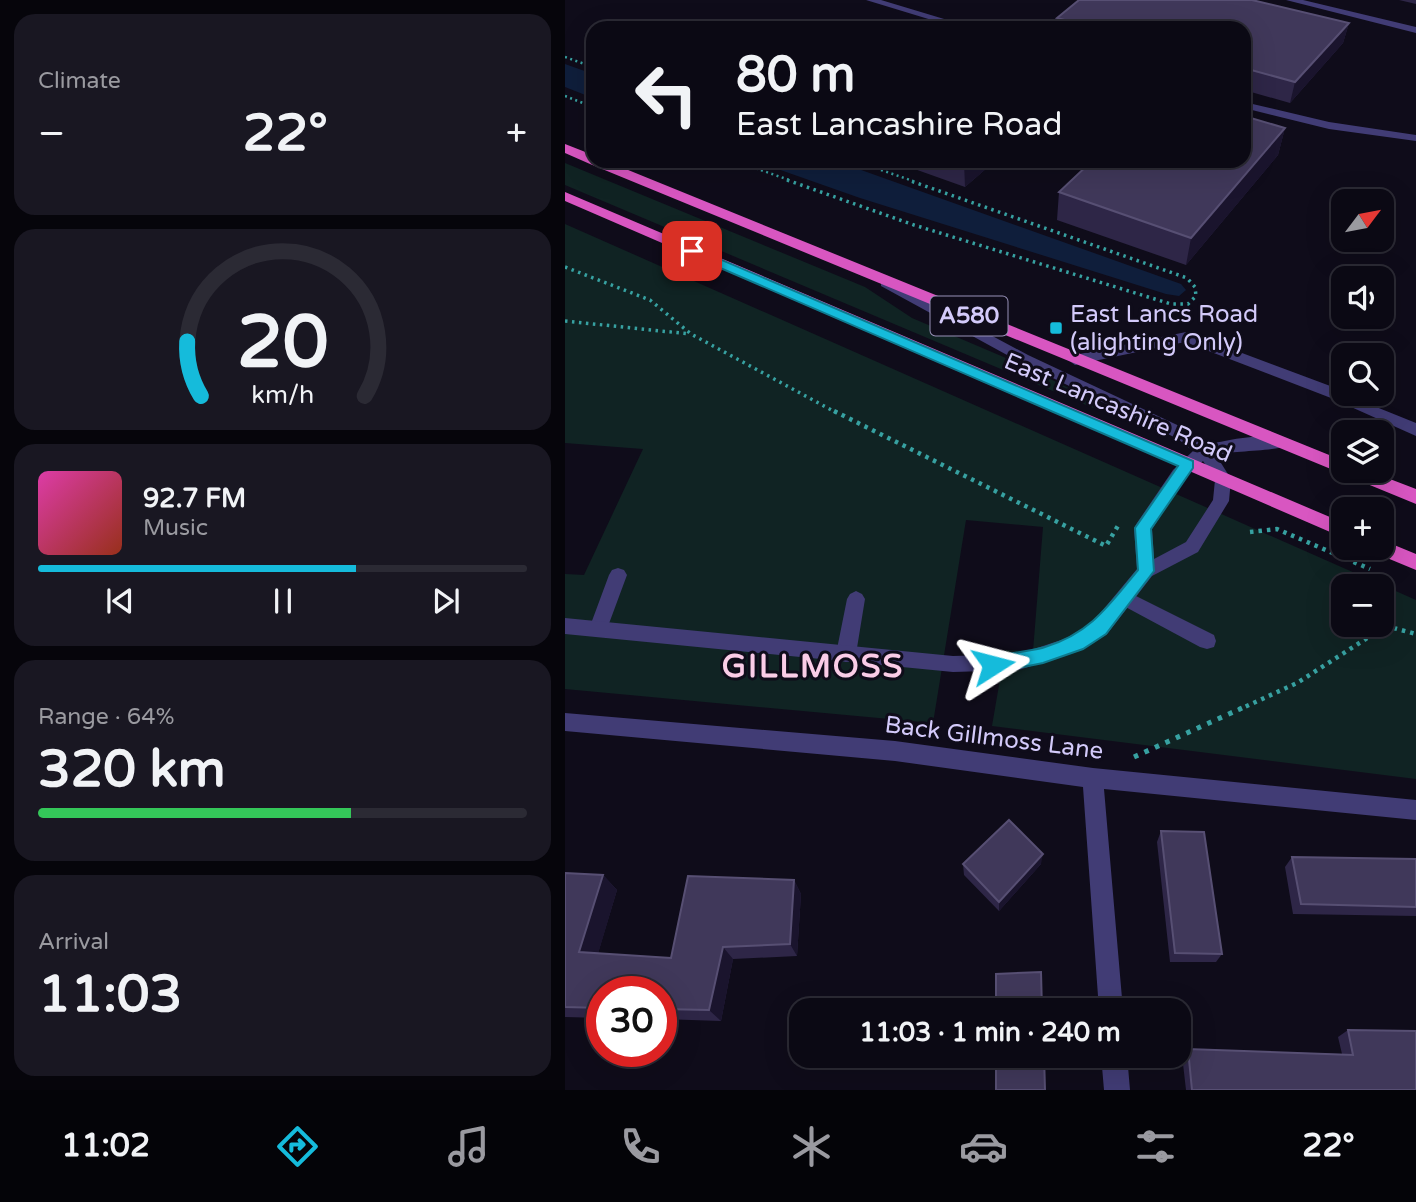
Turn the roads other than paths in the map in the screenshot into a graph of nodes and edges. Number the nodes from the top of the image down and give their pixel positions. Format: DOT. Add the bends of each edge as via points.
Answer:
graph roads {
  1 [pos="1291,0"];
  2 [pos="878,1"];
  3 [pos="945,21"];
  4 [pos="1416,30"];
  5 [pos="1251,107"];
  6 [pos="1416,138"];
  7 [pos="565,148"];
  8 [pos="586,157"];
  9 [pos="613,168"];
  10 [pos="565,197"];
  11 [pos="875,277"];
  12 [pos="1075,360"];
  13 [pos="1416,430"];
  14 [pos="1283,443"];
  15 [pos="1206,453"];
  16 [pos="1331,463"];
  17 [pos="1187,464"];
  18 [pos="1223,479"];
  19 [pos="1381,483"];
  20 [pos="1416,497"];
  21 [pos="1331,525"];
  22 [pos="1394,553"];
  23 [pos="1416,562"];
  24 [pos="1146,571"];
  25 [pos="618,575"];
  26 [pos="856,599"];
  27 [pos="1126,600"];
  28 [pos="565,626"];
  29 [pos="598,629"];
  30 [pos="1207,640"];
  31 [pos="846,654"];
  32 [pos="565,722"];
  33 [pos="1093,778"];
  34 [pos="1416,810"];
  35 [pos="1109,998"];
  36 [pos="1115,1068"];
  37 [pos="1117,1090"];
  1 -- 4 [label="street"];
  2 -- 3 [label="street"];
  5 -- 6 [label="street" via="1365,134"];
  7 -- 8 [label="highway, East Lancashire Road / A580"];
  9 -- 11 [label="highway, East Lancashire Road / A580"];
  10 -- 17 [label="highway, East Lancashire Road / A580"];
  11 -- 12 [label="highway, East Lancashire Road / A580"];
  11 -- 15 [label="street" via="1023,358 1176,430"];
  12 -- 13 [label="street" via="1186,337"];
  12 -- 14 [label="highway, East Lancashire Road / A580"];
  14 -- 15 [label="street" via="1254,443"];
  14 -- 16 [label="highway, East Lancashire Road / A580"];
  15 -- 17 [label="street"];
  15 -- 18 [label="street"];
  17 -- 18 [label="highway, East Lancashire Road / A580"];
  17 -- 24 [label="street" via="1143,528"];
  18 -- 21 [label="highway, East Lancashire Road / A580"];
  18 -- 24 [label="street" via="1221,501 1192,547"];
  19 -- 20 [label="highway"];
  22 -- 23 [label="highway"];
  24 -- 27 [label="street"];
  25 -- 29 [label="street"];
  26 -- 31 [label="street"];
  27 -- 30 [label="street"];
  27 -- 31 [label="street" via="1100,628 1077,643 1019,662 953,664"];
  28 -- 29 [label="street"];
  29 -- 31 [label="street"];
  32 -- 33 [label="street, Back Gillmoss Lane" via="895,751"];
  33 -- 34 [label="street, Back Gillmoss Lane"];
  33 -- 35 [label="street"];
  36 -- 37 [label="street"];
}
